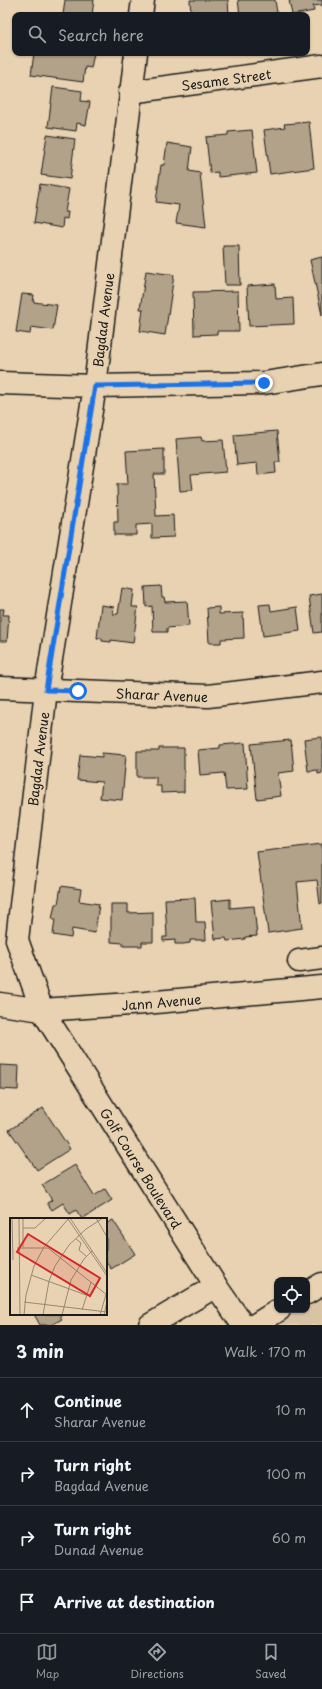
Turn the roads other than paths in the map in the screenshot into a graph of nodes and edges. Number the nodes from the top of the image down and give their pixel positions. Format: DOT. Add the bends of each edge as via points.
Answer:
graph roads {
  1 [pos="143,0"];
  2 [pos="141,12"];
  3 [pos="136,56"];
  4 [pos="322,66"];
  5 [pos="130,92"];
  6 [pos="322,374"];
  7 [pos="0,383"];
  8 [pos="95,386"];
  9 [pos="322,682"];
  10 [pos="0,688"];
  11 [pos="46,690"];
  12 [pos="322,958"];
  13 [pos="299,961"];
  14 [pos="322,987"];
  15 [pos="0,1004"];
  16 [pos="42,1010"];
  17 [pos="322,1284"];
  18 [pos="216,1286"];
  19 [pos="310,1291"];
  20 [pos="274,1313"];
  21 [pos="150,1325"];
  22 [pos="243,1325"];
  23 [pos="255,1325"];
  1 -- 2 [label="street"];
  3 -- 5 [label="street, Bagdad Avenue"];
  4 -- 5 [label="street, Sesame Street"];
  5 -- 8 [label="street, Bagdad Avenue"];
  6 -- 8 [label="street" via="264,383"];
  7 -- 8 [label="street"];
  8 -- 11 [label="street, Bagdad Avenue"];
  9 -- 11 [label="street, Sharar Avenue" via="208,696"];
  10 -- 11 [label="street, Sharar Avenue"];
  11 -- 16 [label="street, Bagdad Avenue" via="17,940"];
  12 -- 13 [label="street"];
  14 -- 16 [label="street, Jann Avenue"];
  15 -- 16 [label="street, Jann Avenue"];
  16 -- 18 [label="street, Golf Course Boulevard"];
  17 -- 19 [label="street"];
  18 -- 21 [label="street"];
  18 -- 22 [label="street, Golf Course Boulevard"];
  20 -- 23 [label="street"];
}
